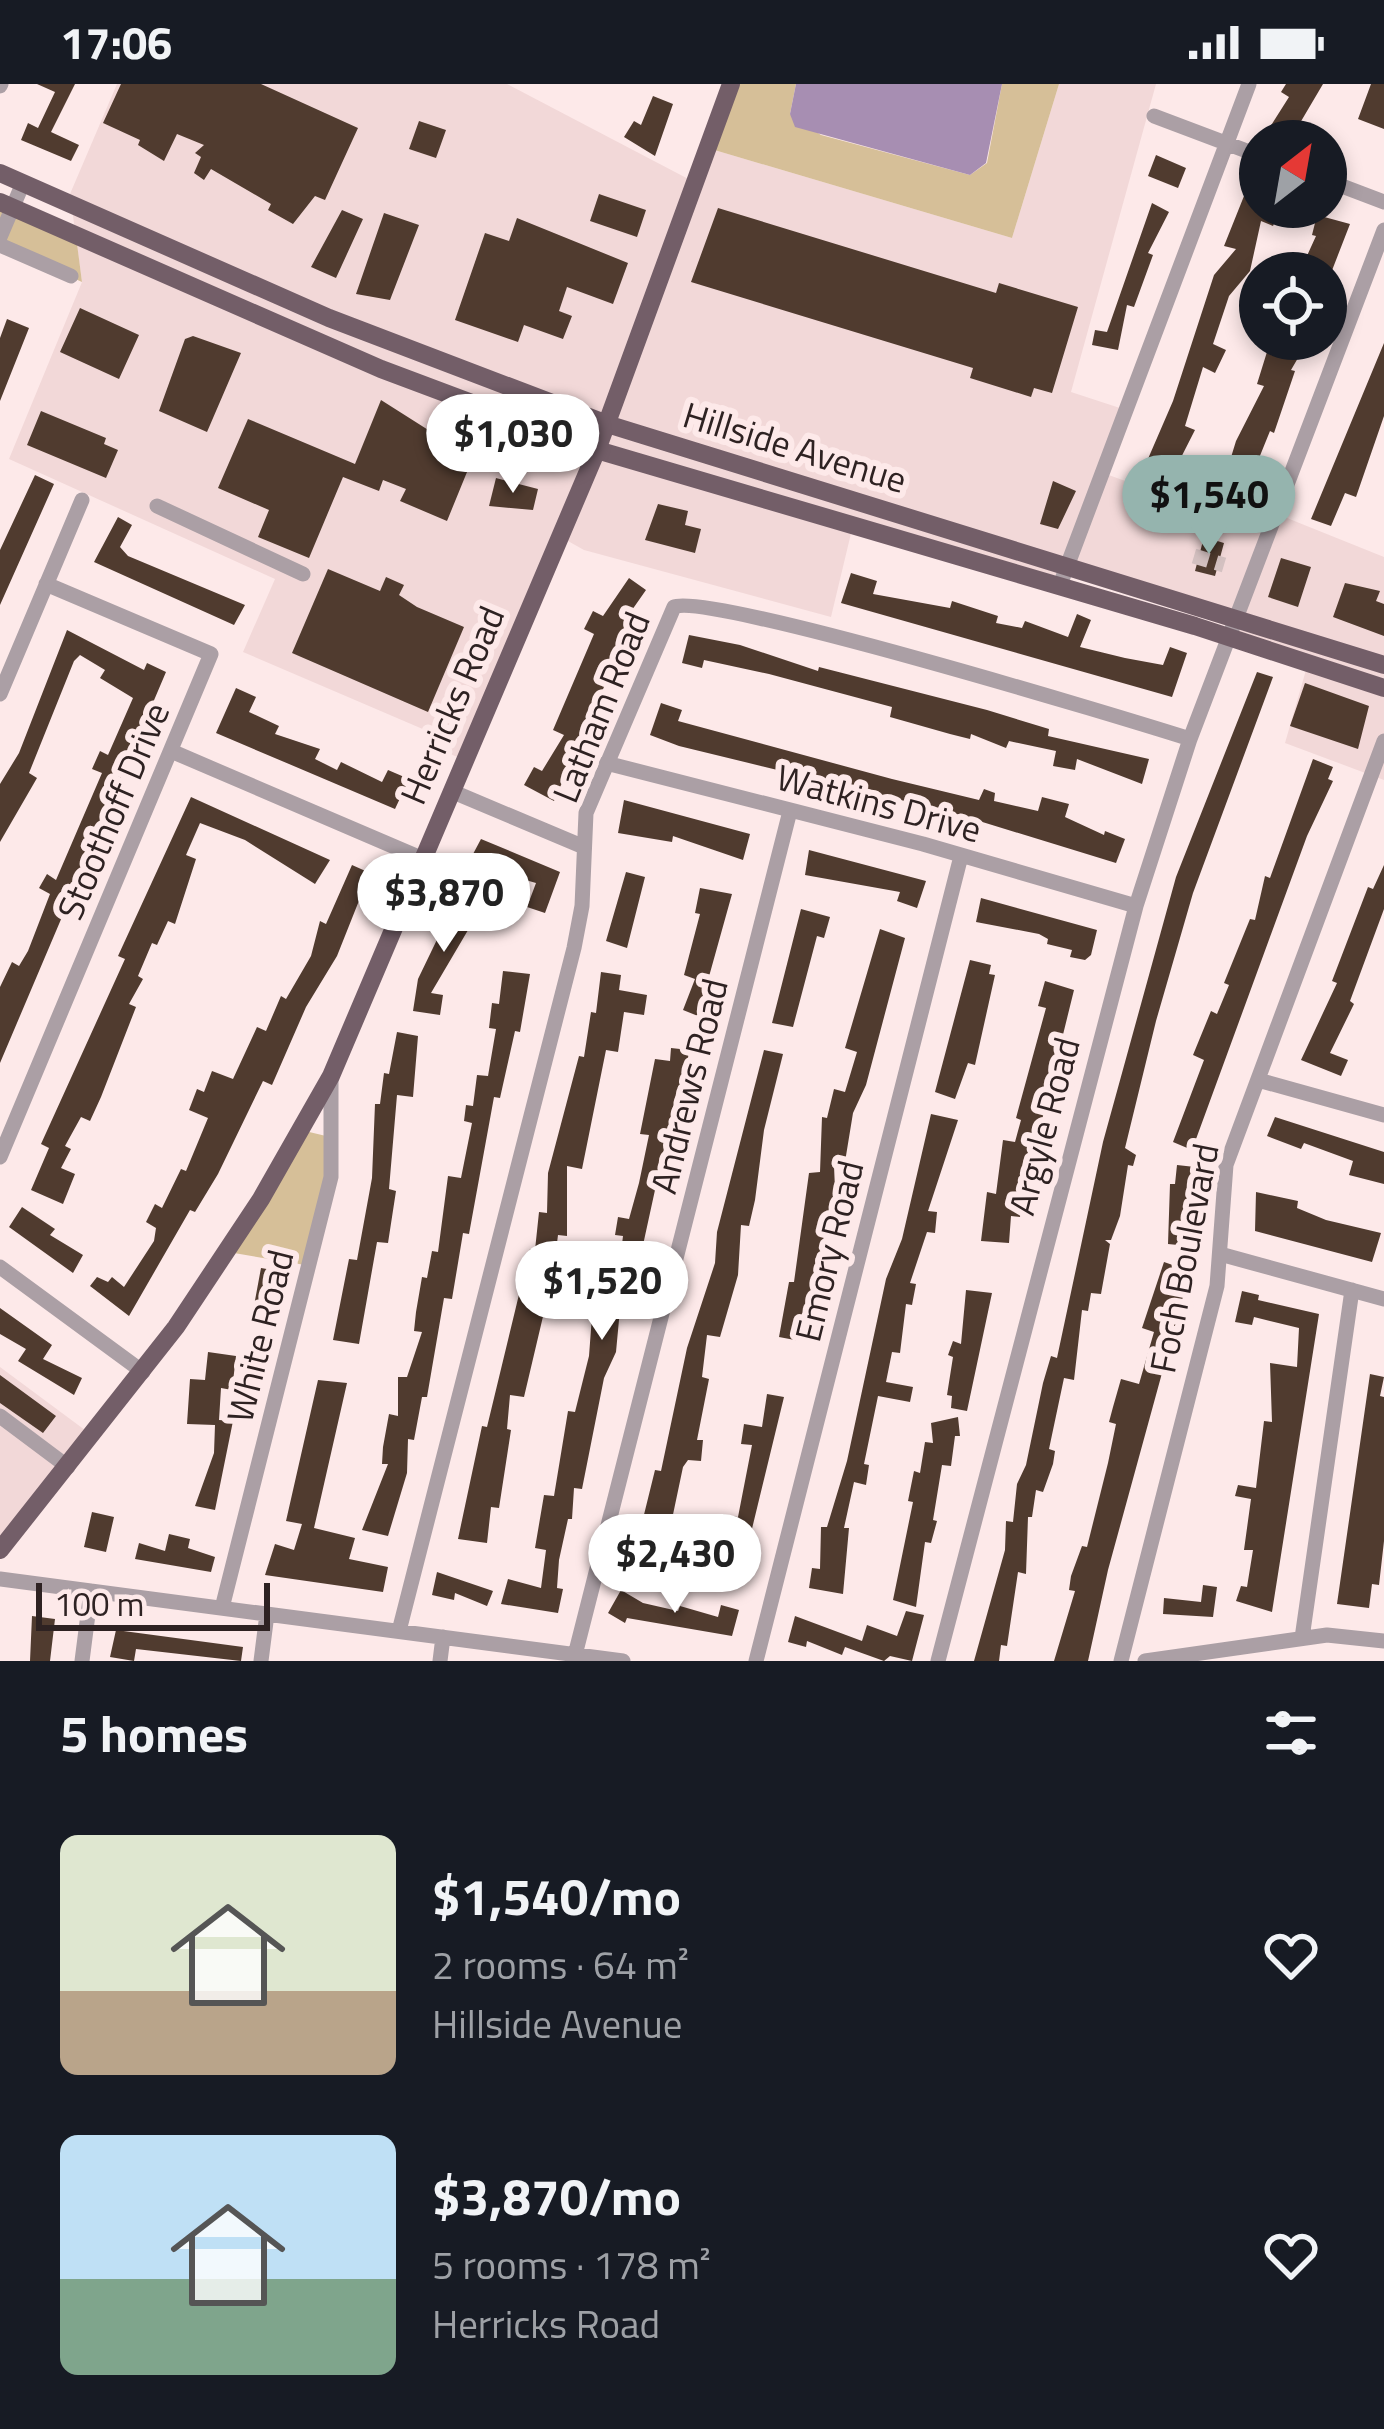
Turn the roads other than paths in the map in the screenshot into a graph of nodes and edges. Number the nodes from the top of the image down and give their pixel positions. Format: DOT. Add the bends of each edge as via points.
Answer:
graph roads {
  1 [pos="731,84"];
  2 [pos="1249,84"];
  3 [pos="1154,116"];
  4 [pos="1227,143"];
  5 [pos="1239,148"];
  6 [pos="0,172"];
  7 [pos="22,183"];
  8 [pos="1347,189"];
  9 [pos="1384,202"];
  10 [pos="6,205"];
  11 [pos="1384,230"];
  12 [pos="0,241"];
  13 [pos="70,275"];
  14 [pos="607,424"];
  15 [pos="597,450"];
  16 [pos="82,500"];
  17 [pos="157,506"];
  18 [pos="1067,564"];
  19 [pos="303,574"];
  20 [pos="46,584"];
  21 [pos="1059,586"];
  22 [pos="1238,616"];
  23 [pos="1229,637"];
  24 [pos="1384,665"];
  25 [pos="1384,688"];
  26 [pos="0,694"];
  27 [pos="1190,739"];
  28 [pos="1384,741"];
  29 [pos="171,751"];
  30 [pos="606,763"];
  31 [pos="451,791"];
  32 [pos="790,811"];
  33 [pos="584,847"];
  34 [pos="961,856"];
  35 [pos="423,859"];
  36 [pos="1136,906"];
  37 [pos="331,1076"];
  38 [pos="1258,1080"];
  39 [pos="1384,1114"];
  40 [pos="0,1157"];
  41 [pos="1220,1254"];
  42 [pos="0,1267"];
  43 [pos="1352,1290"];
  44 [pos="1384,1299"];
  45 [pos="143,1372"];
  46 [pos="0,1416"];
  47 [pos="68,1467"];
  48 [pos="0,1550"];
  49 [pos="0,1579"];
  50 [pos="91,1591"];
  51 [pos="222,1608"];
  52 [pos="267,1614"];
  53 [pos="399,1631"];
  54 [pos="443,1637"];
  55 [pos="1302,1638"];
  56 [pos="1384,1641"];
  57 [pos="574,1654"];
  58 [pos="82,1661"];
  59 [pos="261,1661"];
  60 [pos="440,1661"];
  61 [pos="621,1661"];
  62 [pos="756,1661"];
  63 [pos="938,1661"];
  64 [pos="1121,1661"];
  65 [pos="1145,1661"];
  1 -- 14 [label="main road, Herricks Road"];
  2 -- 4 [label="street"];
  3 -- 4 [label="street"];
  4 -- 5 [label="street"];
  4 -- 18 [label="street"];
  6 -- 7 [label="main road, Hillside Avenue"];
  7 -- 10 [label="street"];
  7 -- 14 [label="main road, Hillside Avenue" via="329,318"];
  8 -- 9 [label="street"];
  10 -- 12 [label="street"];
  10 -- 15 [label="main road, Hillside Avenue" via="340,352"];
  11 -- 22 [label="street, Argyle Road"];
  12 -- 13 [label="street"];
  14 -- 15 [label="main road, Herricks Road"];
  14 -- 18 [label="main road, Hillside Avenue"];
  15 -- 21 [label="main road, Hillside Avenue"];
  15 -- 31 [label="main road, Herricks Road"];
  16 -- 20 [label="street"];
  17 -- 19 [label="street"];
  18 -- 21 [label="street"];
  18 -- 22 [label="main road, Hillside Avenue"];
  20 -- 26 [label="street"];
  20 -- 29 [label="street, Stoothoff Drive" via="212,654"];
  21 -- 23 [label="main road, Hillside Avenue"];
  22 -- 23 [label="street, Argyle Road"];
  22 -- 24 [label="main road, Hillside Avenue"];
  23 -- 25 [label="main road, Hillside Avenue"];
  23 -- 27 [label="street, Argyle Road"];
  27 -- 30 [label="street, Latham Road" via="1009,683 684,603 670,613"];
  27 -- 36 [label="street, Argyle Road"];
  28 -- 38 [label="street, Foch Boulevard"];
  29 -- 35 [label="street"];
  29 -- 40 [label="street, Stoothoff Drive"];
  30 -- 32 [label="street, Watkins Drive"];
  30 -- 33 [label="street, Latham Road" via="586,812"];
  31 -- 33 [label="street"];
  31 -- 35 [label="main road, Herricks Road"];
  32 -- 34 [label="street, Watkins Drive"];
  32 -- 57 [label="street, Andrews Road"];
  33 -- 53 [label="street, Latham Road" via="574,948"];
  34 -- 36 [label="street, Watkins Drive"];
  34 -- 62 [label="street, Emory Road"];
  35 -- 37 [label="main road, Herricks Road"];
  36 -- 63 [label="street, Argyle Road"];
  37 -- 45 [label="main road, Herricks Road" via="261,1199"];
  37 -- 51 [label="street, White Road" via="331,1177"];
  38 -- 39 [label="street"];
  38 -- 41 [label="street, Foch Boulevard" via="1226,1165"];
  41 -- 43 [label="street"];
  41 -- 64 [label="street, Foch Boulevard"];
  42 -- 45 [label="street"];
  43 -- 44 [label="street"];
  43 -- 55 [label="street"];
  45 -- 47 [label="main road, Herricks Road"];
  46 -- 47 [label="street"];
  47 -- 48 [label="main road, Herricks Road"];
  49 -- 50 [label="street"];
  50 -- 51 [label="street"];
  50 -- 58 [label="street"];
  51 -- 52 [label="street"];
  52 -- 53 [label="street"];
  52 -- 59 [label="street"];
  53 -- 54 [label="street"];
  54 -- 57 [label="street"];
  54 -- 60 [label="street"];
  55 -- 56 [label="street"];
  55 -- 65 [label="street"];
  57 -- 61 [label="street"];
}
